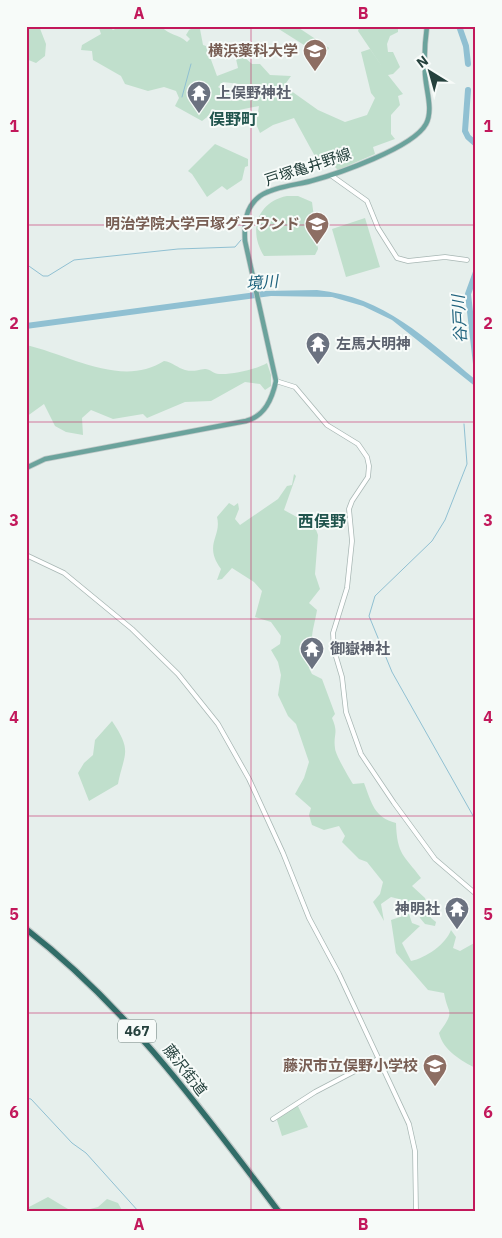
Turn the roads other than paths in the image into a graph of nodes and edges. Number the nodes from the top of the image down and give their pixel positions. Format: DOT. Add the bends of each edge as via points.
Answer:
graph roads {
  1 [pos="427,26"];
  2 [pos="332,176"];
  3 [pos="467,260"];
  4 [pos="276,381"];
  5 [pos="26,468"];
  6 [pos="26,555"];
  7 [pos="476,894"];
  8 [pos="26,929"];
  9 [pos="378,1060"];
  10 [pos="274,1119"];
  11 [pos="279,1212"];
  12 [pos="416,1212"];
  1 -- 2 [label="main road, 戸塚亀井野線" via="424,72 428,115 425,126 397,147"];
  2 -- 3 [label="street" via="367,201 378,228 397,258 404,261 445,257"];
  2 -- 4 [label="main road, 戸塚亀井野線" via="261,195 251,205 244,228"];
  4 -- 5 [label="main road" via="268,404 250,420 45,459"];
  4 -- 7 [label="street" via="295,387 326,425 358,444 367,457 368,477 350,506 351,549 347,588 333,633 346,712 361,754 394,803 435,859"];
  6 -- 9 [label="street" via="64,573 132,629 178,674 218,724 249,780 309,918 339,974"];
  8 -- 11 [label="highway, 藤沢街道 / 467" via="76,970 118,1011 172,1072"];
  9 -- 10 [label="street" via="316,1092"];
  9 -- 12 [label="street" via="414,1139"];
}
